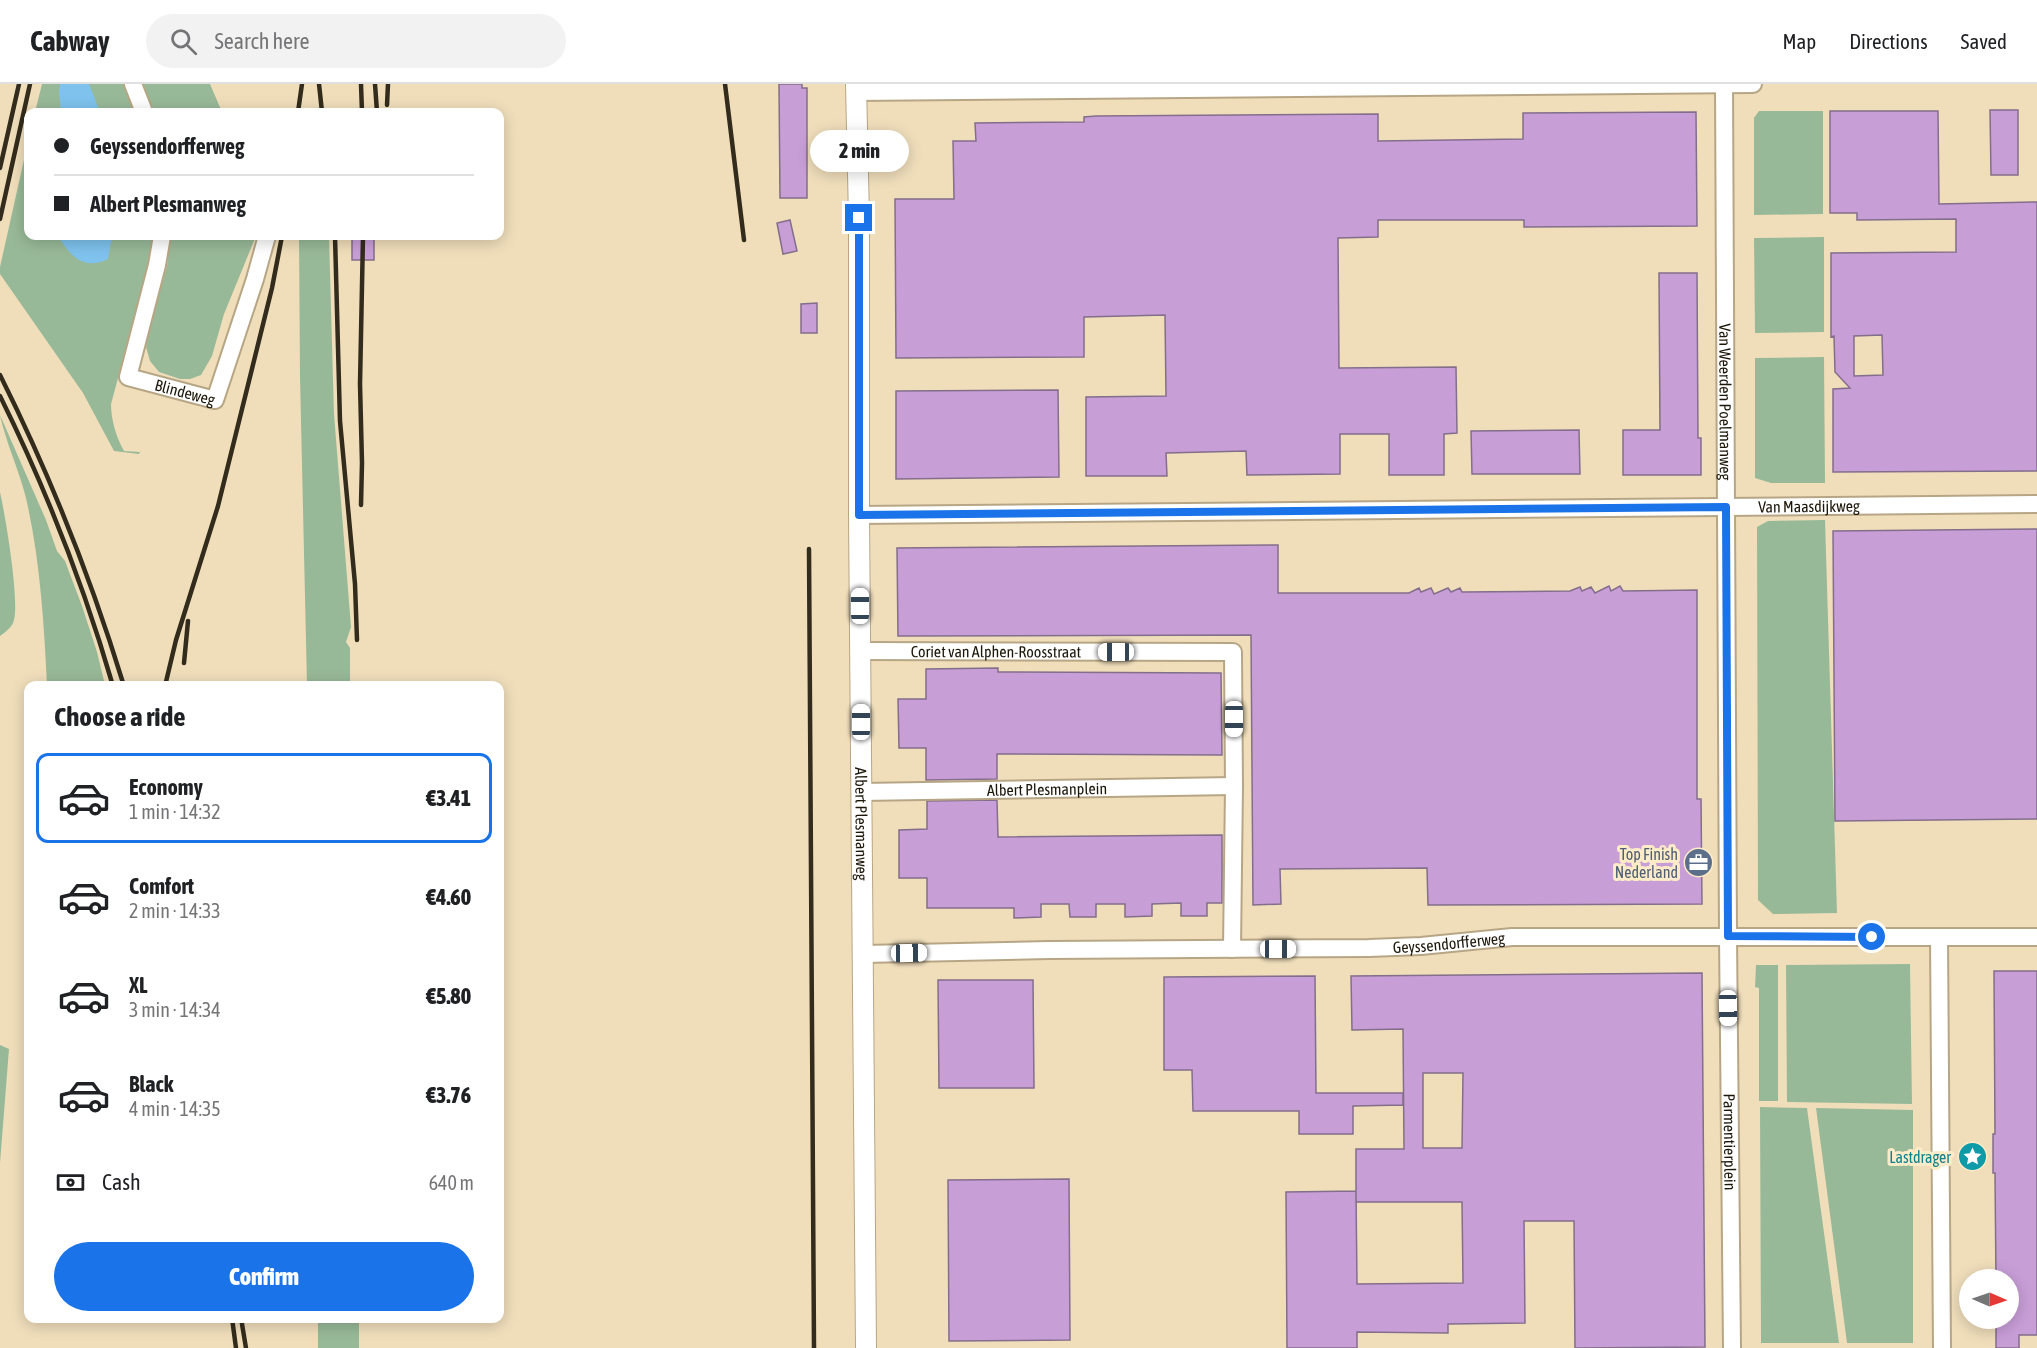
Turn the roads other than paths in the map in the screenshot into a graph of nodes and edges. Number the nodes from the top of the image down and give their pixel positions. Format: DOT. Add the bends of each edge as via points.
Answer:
graph roads {
  1 [pos="133,84"];
  2 [pos="1724,84"];
  3 [pos="1753,84"];
  4 [pos="856,88"];
  5 [pos="142,108"];
  6 [pos="161,240"];
  7 [pos="266,240"];
  8 [pos="2037,504"];
  9 [pos="1726,507"];
  10 [pos="859,515"];
  11 [pos="860,651"];
  12 [pos="1234,786"];
  13 [pos="861,792"];
  14 [pos="1728,936"];
  15 [pos="1939,937"];
  16 [pos="2037,937"];
  17 [pos="1232,949"];
  18 [pos="863,954"];
  19 [pos="866,1348"];
  20 [pos="1732,1348"];
  21 [pos="1942,1348"];
  1 -- 5 [label="street"];
  2 -- 3 [label="street"];
  2 -- 4 [label="street"];
  2 -- 9 [label="street, Van Weerden Poelmanweg"];
  4 -- 10 [label="street, Albert Plesmanweg"];
  6 -- 7 [label="street, Blindeweg" via="128,377 215,400"];
  8 -- 9 [label="street, Van Maasdijkweg"];
  9 -- 10 [label="street, Van Maasdijkweg"];
  9 -- 14 [label="street, Van Weerden Poelmanweg"];
  10 -- 11 [label="street, Albert Plesmanweg"];
  11 -- 12 [label="street, Coriet van Alphen-Roosstraat" via="1233,652"];
  11 -- 13 [label="street, Albert Plesmanweg"];
  12 -- 13 [label="street, Albert Plesmanplein"];
  12 -- 17 [label="street, Coriet van Alphen-Roosstraat"];
  13 -- 18 [label="street, Albert Plesmanweg"];
  14 -- 15 [label="street, Geyssendorfferweg"];
  14 -- 17 [label="street, Geyssendorfferweg" via="1512,937 1422,946"];
  14 -- 20 [label="street, Parmentierplein"];
  15 -- 16 [label="street, Geyssendorfferweg"];
  15 -- 21 [label="street"];
  17 -- 18 [label="street, Geyssendorfferweg"];
  18 -- 19 [label="street, Albert Plesmanweg"];
}
